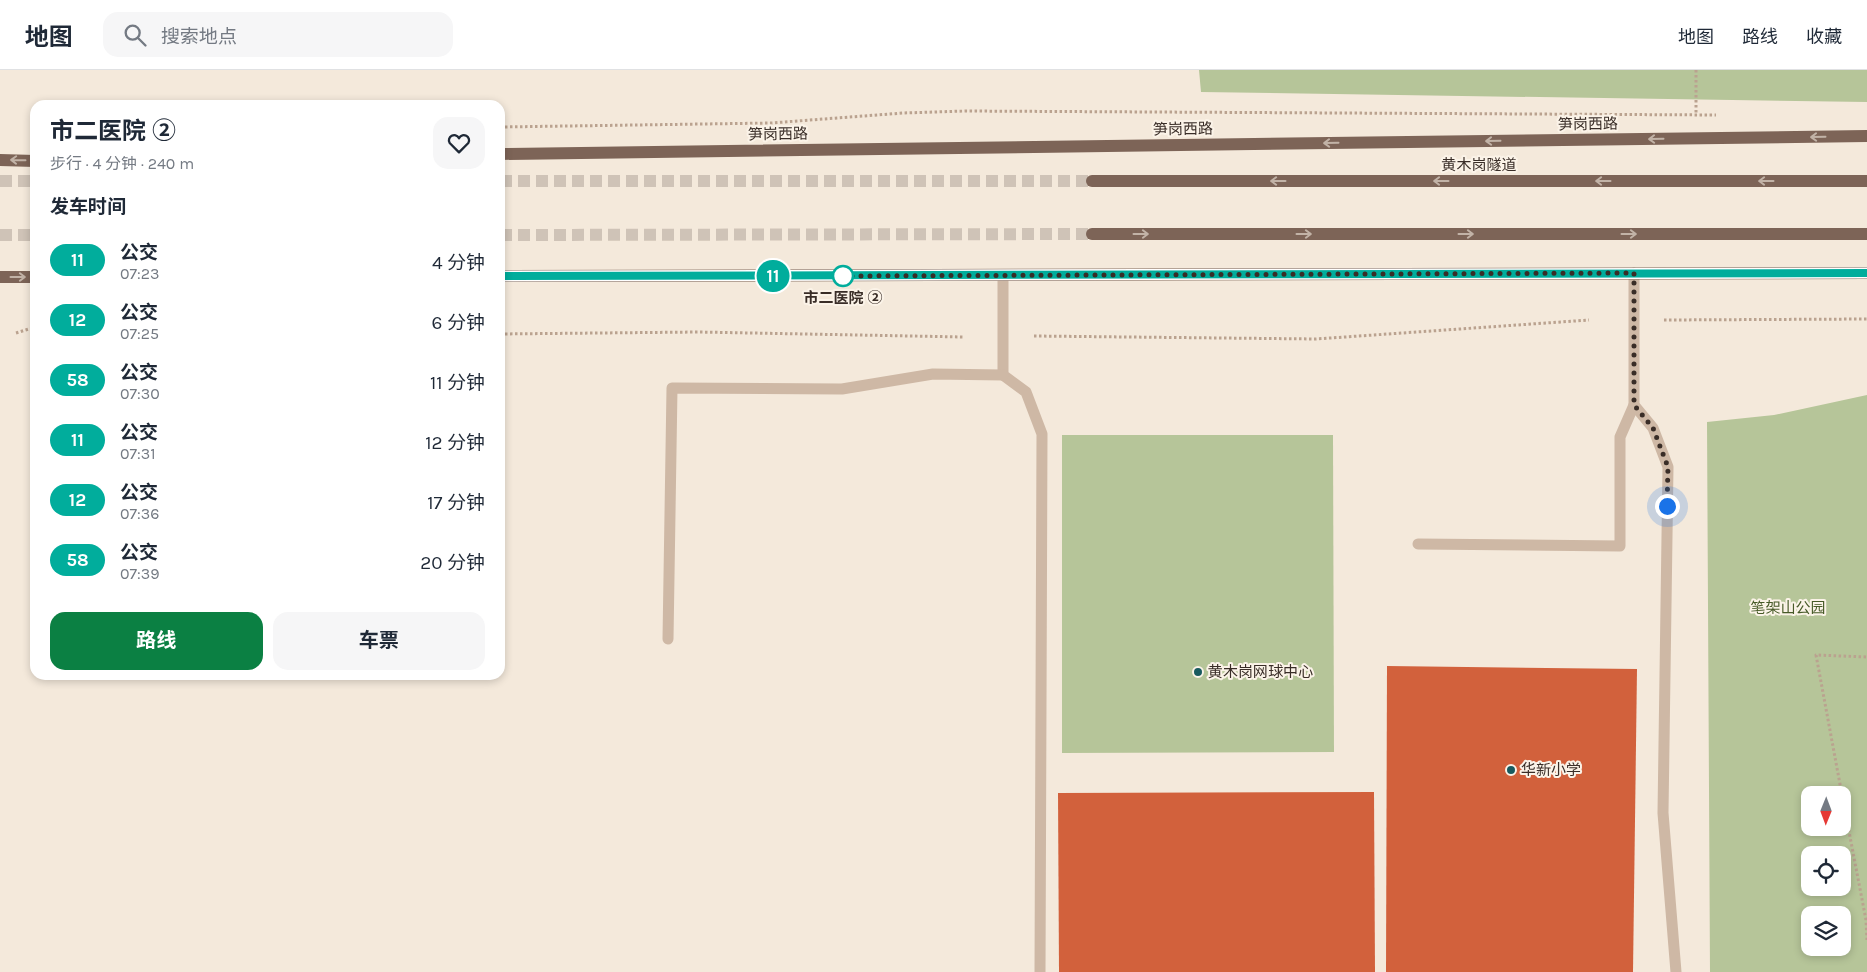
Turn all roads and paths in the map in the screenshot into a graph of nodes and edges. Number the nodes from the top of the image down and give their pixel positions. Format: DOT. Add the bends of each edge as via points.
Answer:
graph roads {
  1 [pos="1696,70"];
  2 [pos="1696,115"];
  3 [pos="1725,115"];
  4 [pos="505,127"];
  5 [pos="1867,136"];
  6 [pos="505,154"];
  7 [pos="0,160"];
  8 [pos="30,161"];
  9 [pos="1092,181"];
  10 [pos="1867,181"];
  11 [pos="1092,234"];
  12 [pos="1867,234"];
  13 [pos="1634,273"];
  14 [pos="1867,273"];
  15 [pos="505,276"];
  16 [pos="1003,276"];
  17 [pos="0,277"];
  18 [pos="30,277"];
  19 [pos="1867,319"];
  20 [pos="1589,320"];
  21 [pos="1664,320"];
  22 [pos="30,329"];
  23 [pos="16,333"];
  24 [pos="505,334"];
  25 [pos="1034,336"];
  26 [pos="964,337"];
  27 [pos="1003,375"];
  28 [pos="1634,405"];
  29 [pos="1418,544"];
  30 [pos="668,639"];
  31 [pos="1867,657"];
  32 [pos="1840,786"];
  33 [pos="1850,836"];
  34 [pos="1867,940"];
  35 [pos="1040,972"];
  36 [pos="1676,972"];
  1 -- 2 [label="path"];
  2 -- 3 [label="path"];
  2 -- 4 [label="path" via="966,111 771,123"];
  5 -- 6 [label="main road, 笋岗西路, one-way"];
  8 -- 7 [label="main road, one-way"];
  10 -- 9 [label="main road, 黄木岗隧道, one-way"];
  11 -- 12 [label="main road, one-way"];
  13 -- 14 [label="main road"];
  13 -- 16 [label="main road"];
  13 -- 28 [label="lane"];
  15 -- 16 [label="main road"];
  16 -- 27 [label="lane"];
  17 -- 18 [label="main road, one-way"];
  19 -- 21 [label="path"];
  20 -- 25 [label="path" via="1316,339"];
  22 -- 23 [label="path"];
  24 -- 26 [label="path" via="698,332"];
  27 -- 30 [label="lane" via="933,374 842,389 672,388"];
  27 -- 35 [label="lane" via="1026,392 1042,434"];
  28 -- 29 [label="lane" via="1620,437 1620,546"];
  28 -- 36 [label="lane" via="1653,428 1668,467 1663,813"];
  31 -- 32 [label="path" via="1816,655"];
  33 -- 34 [label="path"];
}
